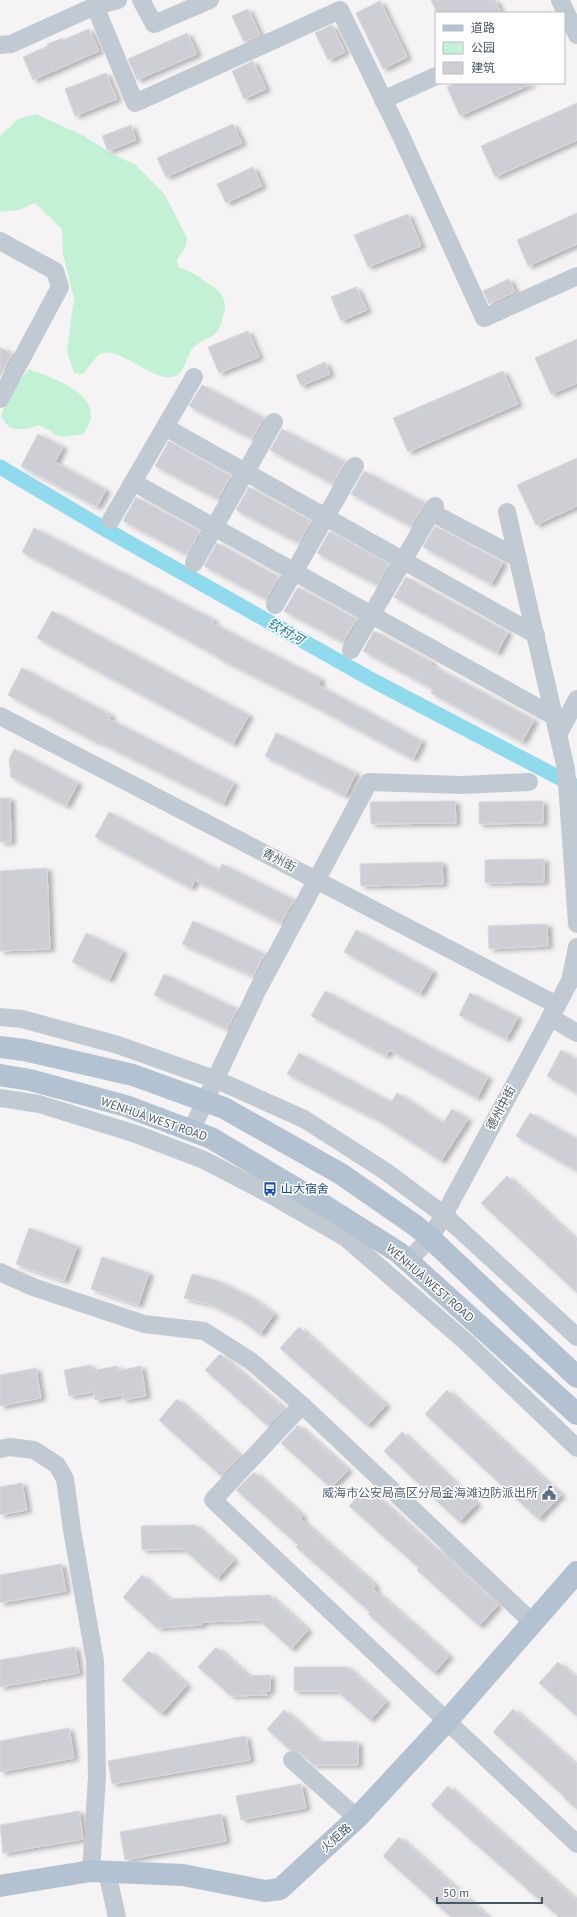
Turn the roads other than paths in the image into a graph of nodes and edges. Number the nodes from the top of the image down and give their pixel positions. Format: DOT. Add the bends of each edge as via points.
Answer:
graph roads {
  1 [pos="118,0"];
  2 [pos="141,0"];
  3 [pos="210,0"];
  4 [pos="560,0"];
  5 [pos="95,6"];
  6 [pos="570,15"];
  7 [pos="577,36"];
  8 [pos="0,45"];
  9 [pos="435,76"];
  10 [pos="383,100"];
  11 [pos="0,241"];
  12 [pos="577,276"];
  13 [pos="194,377"];
  14 [pos="0,399"];
  15 [pos="274,422"];
  16 [pos="165,427"];
  17 [pos="355,466"];
  18 [pos="246,472"];
  19 [pos="133,482"];
  20 [pos="507,512"];
  21 [pos="326,517"];
  22 [pos="111,520"];
  23 [pos="215,527"];
  24 [pos="518,558"];
  25 [pos="403,560"];
  26 [pos="194,563"];
  27 [pos="294,572"];
  28 [pos="275,605"];
  29 [pos="372,615"];
  30 [pos="536,635"];
  31 [pos="351,650"];
  32 [pos="577,699"];
  33 [pos="0,716"];
  34 [pos="557,725"];
  35 [pos="529,782"];
  36 [pos="316,880"];
  37 [pos="577,924"];
  38 [pos="577,947"];
  39 [pos="553,1011"];
  40 [pos="0,1017"];
  41 [pos="577,1033"];
  42 [pos="0,1046"];
  43 [pos="0,1075"];
  44 [pos="217,1080"];
  45 [pos="0,1098"];
  46 [pos="205,1101"];
  47 [pos="192,1131"];
  48 [pos="444,1215"];
  49 [pos="430,1238"];
  50 [pos="408,1261"];
  51 [pos="0,1272"];
  52 [pos="577,1337"];
  53 [pos="577,1377"];
  54 [pos="302,1405"];
  55 [pos="577,1414"];
  56 [pos="577,1448"];
  57 [pos="0,1449"];
  58 [pos="577,1572"];
  59 [pos="532,1622"];
  60 [pos="447,1722"];
  61 [pos="292,1760"];
  62 [pos="357,1818"];
  63 [pos="577,1844"];
  64 [pos="99,1872"];
  65 [pos="0,1886"];
  66 [pos="117,1917"];
  1 -- 5 [label="street"];
  2 -- 3 [label="street" via="154,24"];
  4 -- 6 [label="street"];
  5 -- 8 [label="street" via="10,44"];
  5 -- 10 [label="street" via="135,103 340,10"];
  6 -- 7 [label="street"];
  9 -- 10 [label="street"];
  10 -- 12 [label="street" via="484,318"];
  11 -- 14 [label="street" via="54,271 60,287"];
  13 -- 16 [label="street"];
  15 -- 18 [label="street"];
  16 -- 18 [label="street"];
  16 -- 19 [label="street"];
  17 -- 21 [label="street"];
  18 -- 21 [label="street"];
  18 -- 23 [label="street"];
  19 -- 22 [label="street"];
  19 -- 23 [label="street"];
  20 -- 24 [label="street"];
  21 -- 25 [label="street"];
  21 -- 27 [label="street"];
  23 -- 26 [label="street"];
  23 -- 27 [label="street"];
  24 -- 25 [label="street" via="433,509"];
  24 -- 30 [label="street"];
  25 -- 29 [label="street"];
  25 -- 30 [label="street"];
  27 -- 28 [label="street"];
  27 -- 29 [label="street"];
  29 -- 31 [label="street"];
  29 -- 34 [label="street"];
  30 -- 34 [label="street"];
  32 -- 34 [label="street"];
  33 -- 36 [label="street, 青州街"];
  34 -- 37 [label="street" via="566,769"];
  35 -- 36 [label="street" via="462,785 369,782"];
  36 -- 39 [label="street, 青州街"];
  36 -- 44 [label="street" via="257,991"];
  38 -- 39 [label="street, 德州中街" via="570,981"];
  39 -- 41 [label="street, 青州街"];
  39 -- 48 [label="street, 德州中街"];
  40 -- 44 [label="street" via="22,1019 118,1045"];
  42 -- 46 [label="main road" via="133,1075"];
  43 -- 47 [label="main road, WÉNHUÀ WEST ROAD" via="30,1080 126,1106"];
  44 -- 46 [label="street"];
  44 -- 48 [label="street" via="304,1119 385,1171"];
  45 -- 56 [label="street" via="39,1104 136,1134 204,1160 346,1238 466,1342"];
  46 -- 47 [label="street"];
  46 -- 49 [label="main road" via="224,1108 341,1174"];
  47 -- 50 [label="main road, WÉNHUÀ WEST ROAD" via="211,1138 317,1201 398,1252"];
  48 -- 49 [label="street, 德州中街"];
  48 -- 52 [label="street"];
  49 -- 50 [label="street, 德州中街"];
  49 -- 53 [label="main road"];
  50 -- 55 [label="main road, WÉNHUÀ WEST ROAD"];
  51 -- 54 [label="street" via="33,1287 144,1324 204,1331 251,1361"];
  54 -- 59 [label="street"];
  54 -- 60 [label="street" via="213,1500"];
  57 -- 64 [label="street" via="10,1447 34,1450 57,1465 65,1479 95,1661"];
  58 -- 59 [label="main road, 火炬路"];
  59 -- 60 [label="main road, 火炬路"];
  60 -- 62 [label="main road, 火炬路"];
  60 -- 63 [label="street"];
  61 -- 62 [label="street"];
  62 -- 64 [label="main road, 火炬路" via="280,1889 264,1891 183,1875"];
  64 -- 65 [label="main road, 火炬路"];
  64 -- 66 [label="street"];
}
